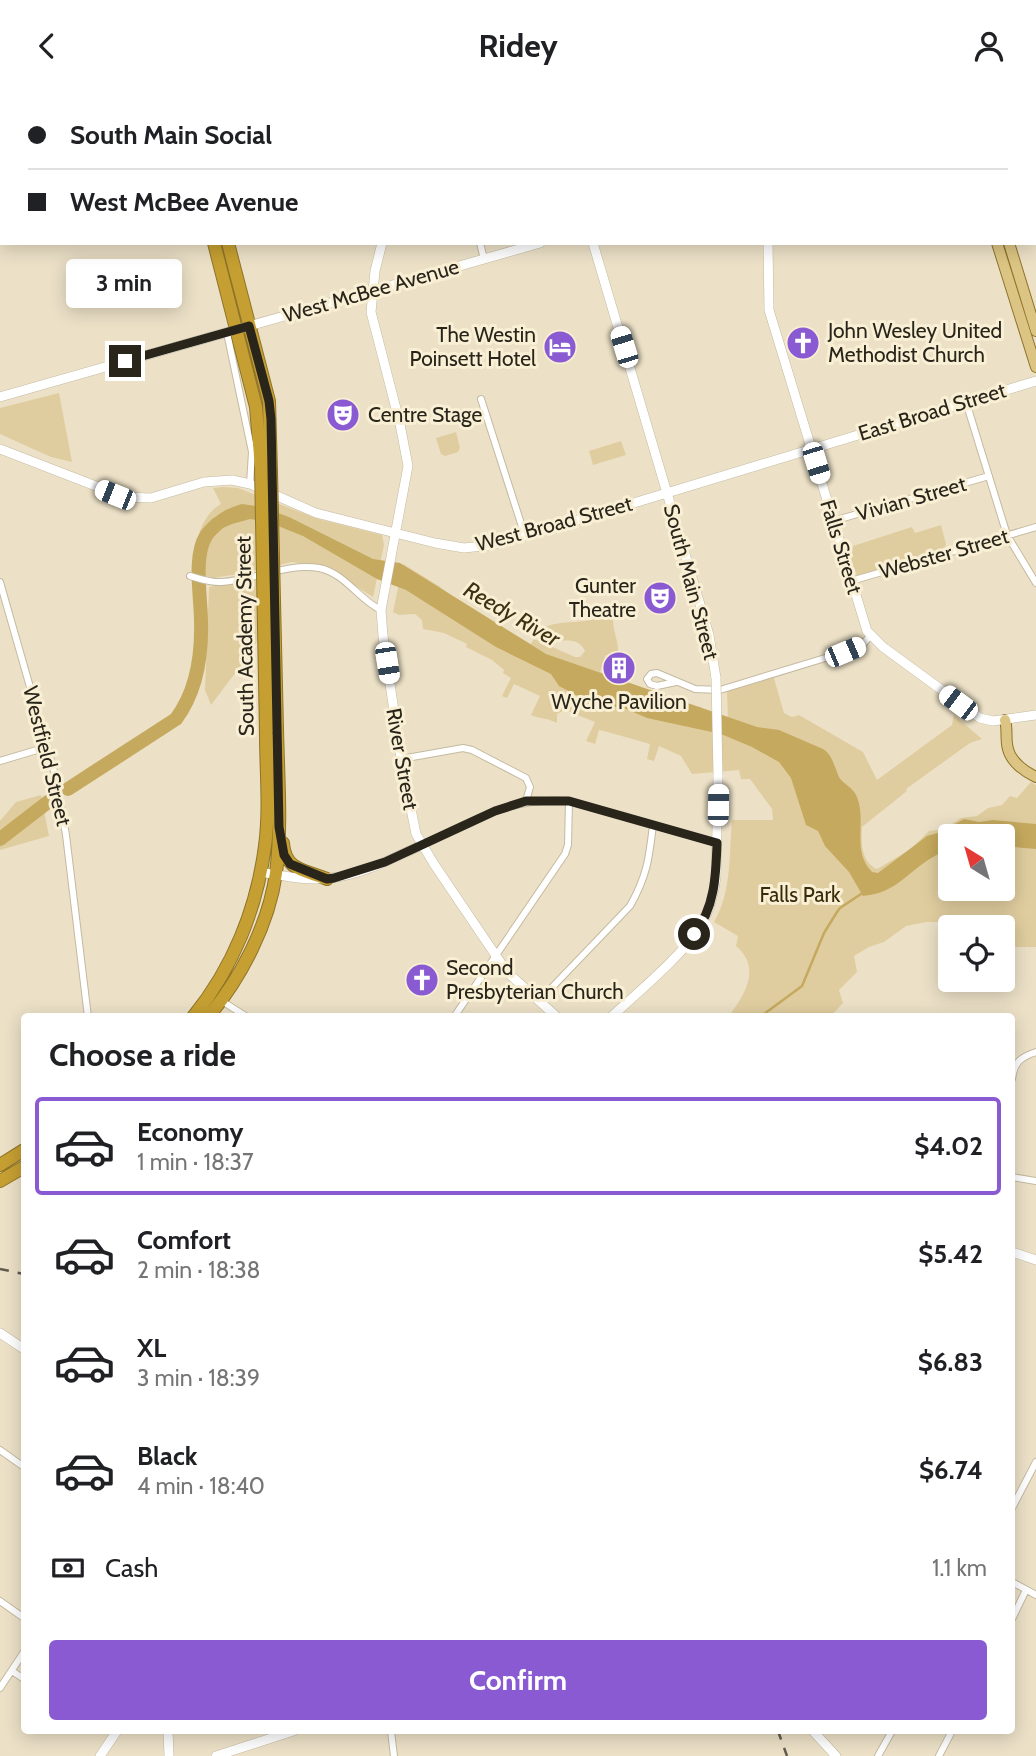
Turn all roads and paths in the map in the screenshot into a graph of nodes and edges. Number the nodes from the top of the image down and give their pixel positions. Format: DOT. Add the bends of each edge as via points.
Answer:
graph roads {
  1 [pos="214,245"];
  2 [pos="229,245"];
  3 [pos="382,245"];
  4 [pos="480,245"];
  5 [pos="533,245"];
  6 [pos="594,245"];
  7 [pos="768,245"];
  8 [pos="998,245"];
  9 [pos="1010,245"];
  10 [pos="484,259"];
  11 [pos="372,291"];
  12 [pos="249,326"];
  13 [pos="231,331"];
  14 [pos="1036,331"];
  15 [pos="1036,367"];
  16 [pos="1036,381"];
  17 [pos="0,397"];
  18 [pos="481,399"];
  19 [pos="966,402"];
  20 [pos="0,449"];
  21 [pos="811,449"];
  22 [pos="266,470"];
  23 [pos="989,476"];
  24 [pos="250,484"];
  25 [pos="667,493"];
  26 [pos="833,521"];
  27 [pos="1036,527"];
  28 [pos="397,533"];
  29 [pos="1007,535"];
  30 [pos="525,536"];
  31 [pos="190,576"];
  32 [pos="851,581"];
  33 [pos="0,582"];
  34 [pos="1036,583"];
  35 [pos="381,610"];
  36 [pos="870,636"];
  37 [pos="676,682"];
  38 [pos="1036,715"];
  39 [pos="1005,720"];
  40 [pos="271,731"];
  41 [pos="47,747"];
  42 [pos="401,759"];
  43 [pos="0,761"];
  44 [pos="1036,777"];
  45 [pos="526,801"];
  46 [pos="569,801"];
  47 [pos="653,825"];
  48 [pos="279,827"];
  49 [pos="717,843"];
  50 [pos="422,845"];
  51 [pos="260,872"];
  52 [pos="276,875"];
  53 [pos="327,879"];
  54 [pos="496,957"];
  55 [pos="216,997"];
  56 [pos="539,1001"];
  57 [pos="88,1013"];
  58 [pos="198,1013"];
  59 [pos="210,1013"];
  60 [pos="241,1013"];
  61 [pos="457,1013"];
  62 [pos="552,1013"];
  63 [pos="615,1013"];
  64 [pos="1036,1052"];
  65 [pos="1015,1064"];
  66 [pos="21,1152"];
  67 [pos="0,1165"];
  68 [pos="21,1169"];
  69 [pos="1015,1178"];
  70 [pos="0,1181"];
  71 [pos="1036,1181"];
  72 [pos="1015,1253"];
  73 [pos="1036,1260"];
  74 [pos="2,1337"];
  75 [pos="21,1347"];
  76 [pos="0,1450"];
  77 [pos="1036,1462"];
  78 [pos="21,1465"];
  79 [pos="1015,1502"];
  80 [pos="1015,1584"];
  81 [pos="1026,1590"];
  82 [pos="1036,1595"];
  83 [pos="0,1601"];
  84 [pos="1015,1613"];
  85 [pos="21,1616"];
  86 [pos="21,1657"];
  87 [pos="12,1671"];
  88 [pos="21,1677"];
  89 [pos="0,1688"];
  90 [pos="111,1734"];
  91 [pos="168,1734"];
  92 [pos="284,1734"];
  93 [pos="390,1734"];
  94 [pos="816,1734"];
  95 [pos="890,1734"];
  96 [pos="950,1734"];
  97 [pos="100,1756"];
  98 [pos="169,1756"];
  99 [pos="216,1756"];
  100 [pos="394,1756"];
  101 [pos="836,1756"];
  102 [pos="878,1756"];
  103 [pos="939,1756"];
  1 -- 13 [label="highway, South Academy Street"];
  2 -- 12 [label="highway, South Academy Street"];
  3 -- 11 [label="street, River Street"];
  4 -- 10 [label="street"];
  5 -- 10 [label="street, West McBee Avenue"];
  6 -- 25 [label="street, South Main Street"];
  7 -- 21 [label="street, Falls Street" via="769,310"];
  8 -- 15 [label="main road"];
  9 -- 14 [label="main road"];
  10 -- 11 [label="street, West McBee Avenue"];
  11 -- 12 [label="street, West McBee Avenue"];
  11 -- 28 [label="street, River Street" via="371,311 408,466"];
  12 -- 13 [label="street, West McBee Avenue"];
  12 -- 22 [label="highway, South Academy Street" via="269,401"];
  13 -- 17 [label="street, West McBee Avenue"];
  13 -- 22 [label="highway, South Academy Street" via="256,407"];
  13 -- 24 [label="street" via="252,452"];
  16 -- 19 [label="street, East Broad Street"];
  18 -- 30 [label="street"];
  19 -- 21 [label="street, East Broad Street"];
  19 -- 23 [label="street"];
  20 -- 24 [label="street, West Broad Street" via="115,495 134,498 160,496 216,480"];
  21 -- 25 [label="street, East Broad Street"];
  21 -- 26 [label="street, Falls Street"];
  22 -- 40 [label="highway, South Academy Street, bridge"];
  23 -- 26 [label="street, Vivian Street"];
  23 -- 29 [label="street"];
  24 -- 28 [label="street, West Broad Street" via="316,513"];
  25 -- 30 [label="street, West Broad Street"];
  25 -- 49 [label="street, South Main Street, bridge" via="709,635 716,678"];
  26 -- 32 [label="street, Falls Street"];
  27 -- 29 [label="street, Webster Street"];
  28 -- 30 [label="street, West Broad Street" via="464,548"];
  28 -- 35 [label="street, River Street"];
  29 -- 32 [label="street, Webster Street"];
  29 -- 34 [label="street"];
  31 -- 35 [label="street" via="214,582 294,568 320,569"];
  32 -- 36 [label="street, Falls Street"];
  33 -- 41 [label="street, Westfield Street"];
  35 -- 42 [label="street, River Street"];
  36 -- 37 [label="street" via="845,652 720,690"];
  36 -- 39 [label="street" via="980,718"];
  38 -- 39 [label="street"];
  39 -- 44 [label="main road" via="1011,755"];
  40 -- 48 [label="highway, South Academy Street"];
  40 -- 51 [label="highway, South Academy Street"];
  41 -- 43 [label="street"];
  41 -- 57 [label="street, Westfield Street" via="63,810"];
  42 -- 45 [label="street" via="467,748 526,778 530,787"];
  42 -- 50 [label="street, River Street" via="411,816"];
  45 -- 46 [label="street"];
  45 -- 50 [label="street"];
  46 -- 47 [label="street"];
  46 -- 54 [label="street" via="565,854"];
  47 -- 49 [label="street"];
  47 -- 56 [label="street" via="649,866 630,906"];
  48 -- 52 [label="highway, South Academy Street"];
  48 -- 53 [label="highway" via="290,864"];
  49 -- 63 [label="street, South Main Street" via="714,891 702,925"];
  50 -- 53 [label="street" via="366,869"];
  50 -- 54 [label="street, River Street"];
  51 -- 52 [label="street"];
  51 -- 55 [label="highway, South Academy Street" via="250,911"];
  52 -- 53 [label="street"];
  52 -- 55 [label="highway, South Academy Street" via="266,915 240,971"];
  54 -- 56 [label="street, River Street"];
  54 -- 61 [label="street"];
  55 -- 58 [label="highway, South Academy Street"];
  55 -- 59 [label="highway, South Academy Street"];
  55 -- 60 [label="street"];
  56 -- 62 [label="street, River Street"];
  64 -- 65 [label="street"];
  66 -- 67 [label="highway"];
  68 -- 70 [label="highway"];
  69 -- 71 [label="street"];
  72 -- 73 [label="street"];
  74 -- 75 [label="street"];
  76 -- 78 [label="street"];
  77 -- 79 [label="street"];
  80 -- 81 [label="street"];
  81 -- 82 [label="street"];
  81 -- 84 [label="street"];
  83 -- 85 [label="street"];
  86 -- 87 [label="street"];
  87 -- 88 [label="street"];
  87 -- 89 [label="street"];
  90 -- 97 [label="street"];
  91 -- 98 [label="street"];
  92 -- 99 [label="street"];
  93 -- 100 [label="street"];
  94 -- 101 [label="street"];
  95 -- 102 [label="street"];
  96 -- 103 [label="street"];
}
